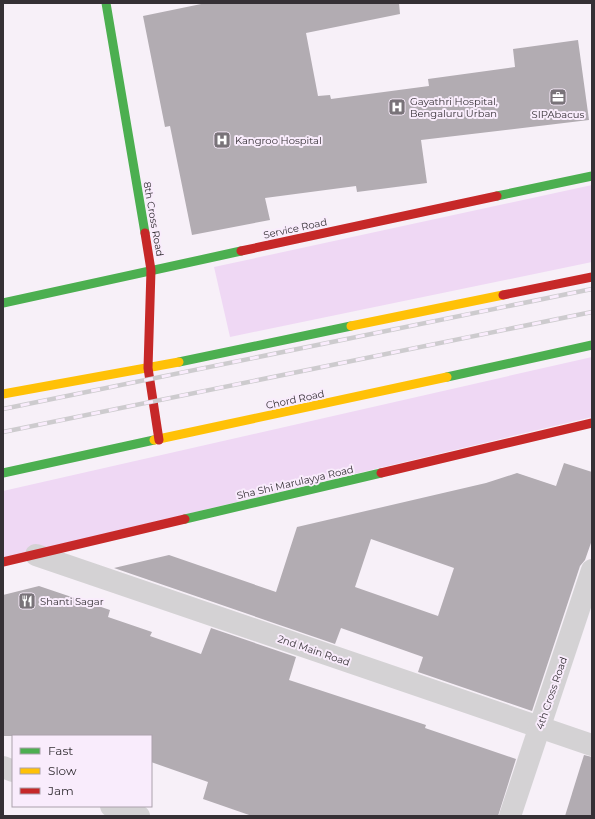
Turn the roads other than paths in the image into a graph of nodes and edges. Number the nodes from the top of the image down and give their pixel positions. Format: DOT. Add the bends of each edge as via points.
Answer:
graph roads {
  1 [pos="106,3"];
  2 [pos="592,176"];
  3 [pos="151,270"];
  4 [pos="592,277"];
  5 [pos="3,303"];
  6 [pos="592,345"];
  7 [pos="148,368"];
  8 [pos="3,394"];
  9 [pos="592,423"];
  10 [pos="159,440"];
  11 [pos="3,473"];
  12 [pos="36,555"];
  13 [pos="3,562"];
  14 [pos="592,570"];
  15 [pos="540,727"];
  16 [pos="592,745"];
  17 [pos="114,807"];
  18 [pos="139,816"];
  19 [pos="510,816"];
  1 -- 3 [label="main road, 8th Cross Road"];
  2 -- 3 [label="main road, Service Road"];
  3 -- 5 [label="main road, Service Road"];
  3 -- 7 [label="main road, 8th Cross Road"];
  4 -- 7 [label="main road"];
  6 -- 10 [label="main road, Chord Road"];
  7 -- 8 [label="main road"];
  7 -- 10 [label="main road, 8th Cross Road"];
  9 -- 12 [label="main road, Sha Shi Marulayya Road"];
  10 -- 11 [label="main road, Chord Road"];
  12 -- 13 [label="main road, Sha Shi Marulayya Road"];
  12 -- 15 [label="street, 2nd Main Road"];
  14 -- 15 [label="street, 4th Cross Road"];
  15 -- 16 [label="street, 2nd Main Road"];
  15 -- 19 [label="street, 4th Cross Road"];
  17 -- 18 [label="street"];
}
